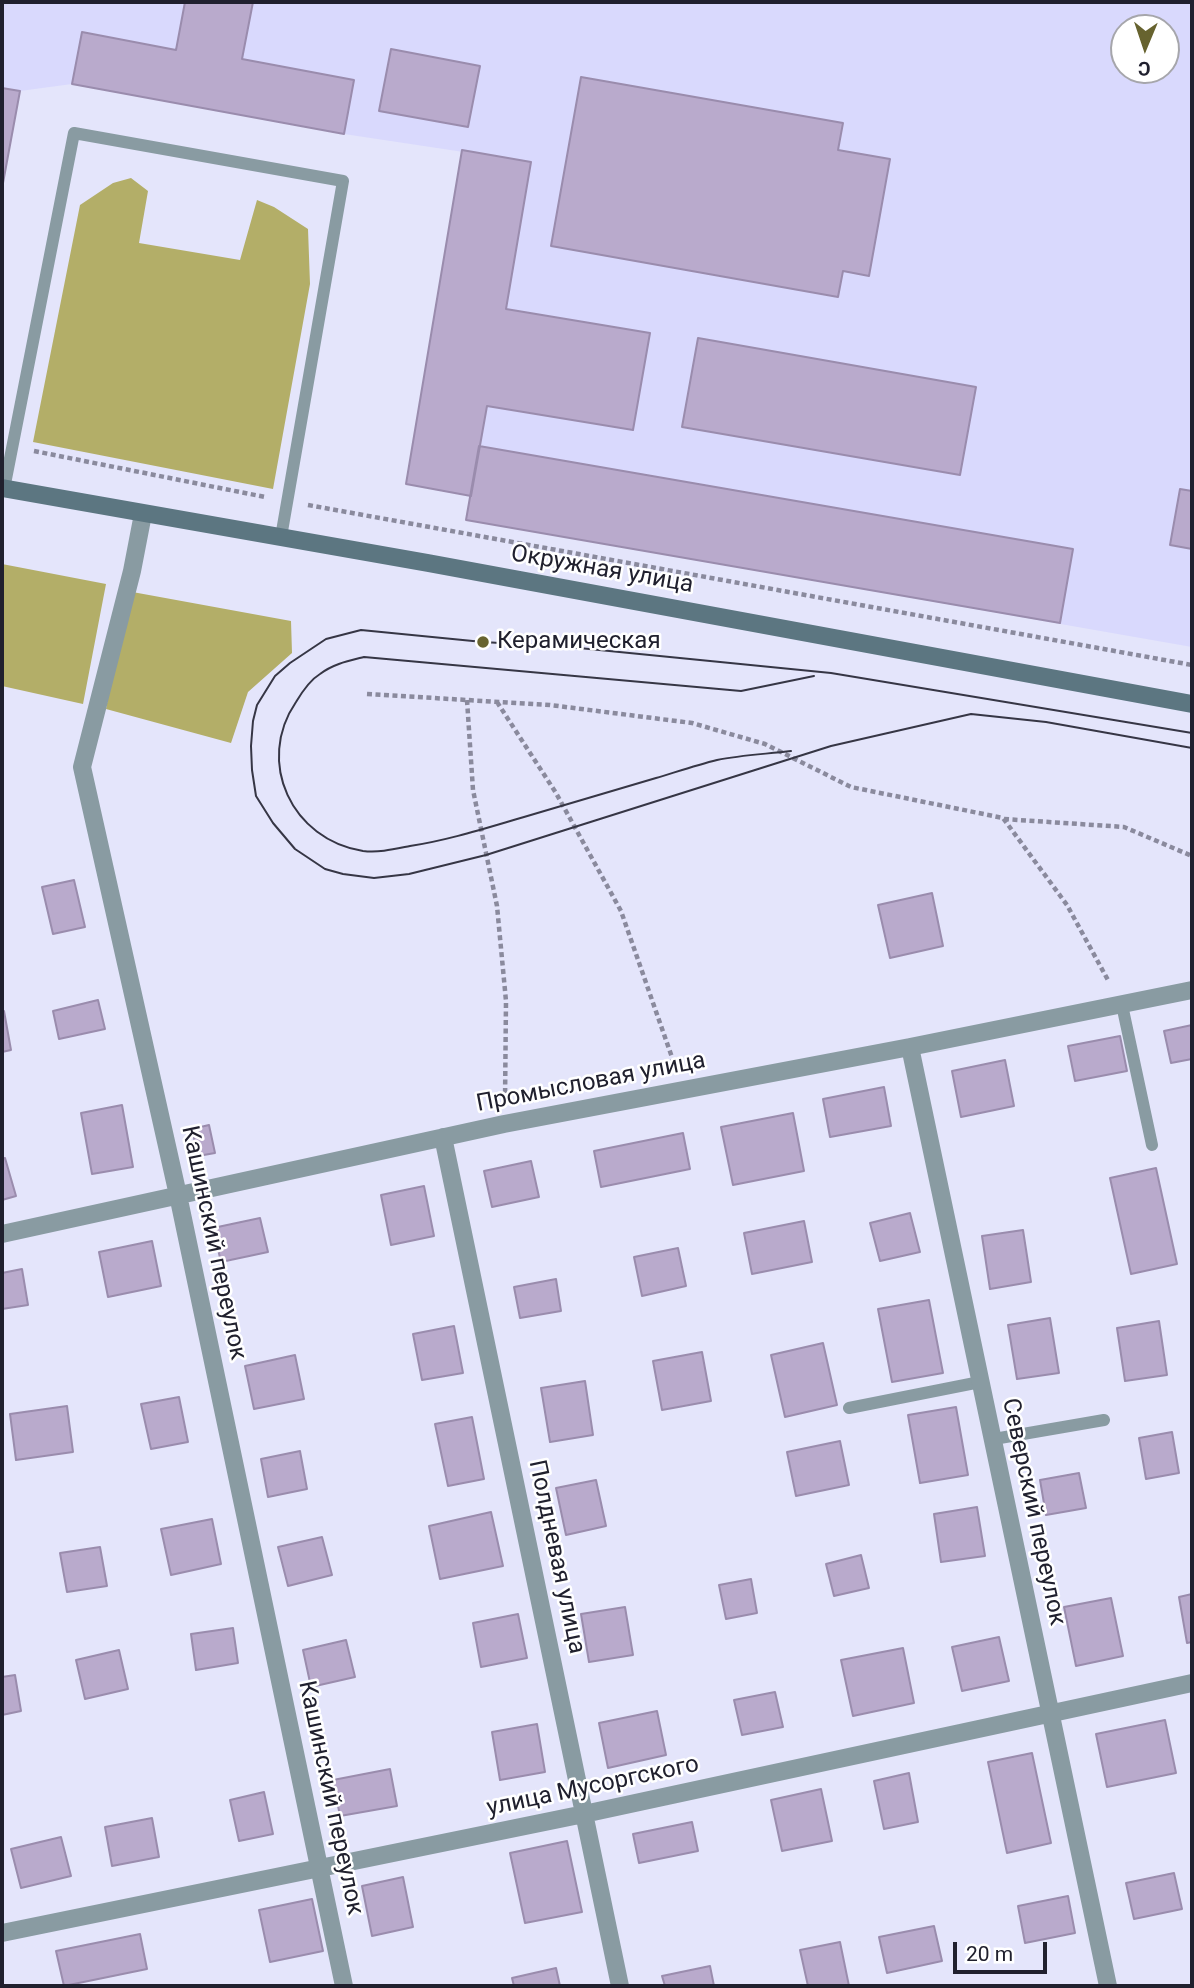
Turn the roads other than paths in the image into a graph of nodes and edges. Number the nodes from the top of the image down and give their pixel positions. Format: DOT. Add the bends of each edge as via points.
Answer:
graph roads {
  1 [pos="3,489"];
  2 [pos="143,514"];
  3 [pos="281,537"];
  4 [pos="1192,704"];
  5 [pos="1192,990"];
  6 [pos="1122,1005"];
  7 [pos="910,1047"];
  8 [pos="443,1137"];
  9 [pos="1152,1145"];
  10 [pos="178,1195"];
  11 [pos="2,1234"];
  12 [pos="980,1382"];
  13 [pos="849,1408"];
  14 [pos="1104,1420"];
  15 [pos="994,1439"];
  16 [pos="1192,1683"];
  17 [pos="1051,1713"];
  18 [pos="584,1814"];
  19 [pos="320,1868"];
  20 [pos="2,1933"];
  21 [pos="344,1986"];
  22 [pos="620,1986"];
  23 [pos="1108,1986"];
  1 -- 2 [label="main road, Окружная улица"];
  1 -- 3 [label="lane" via="74,133 343,181"];
  2 -- 3 [label="main road, Окружная улица"];
  2 -- 10 [label="street, Кашинский переулок" via="82,767"];
  3 -- 4 [label="main road, Окружная улица"];
  5 -- 6 [label="street, Промысловая улица"];
  6 -- 7 [label="street, Промысловая улица"];
  6 -- 9 [label="lane"];
  7 -- 8 [label="street, Промысловая улица"];
  7 -- 12 [label="street, Северский переулок"];
  8 -- 10 [label="street, Промысловая улица"];
  8 -- 18 [label="street, Полдневая улица"];
  10 -- 11 [label="street, Промысловая улица"];
  10 -- 19 [label="street, Кашинский переулок"];
  12 -- 13 [label="lane"];
  12 -- 15 [label="street, Северский переулок"];
  14 -- 15 [label="lane"];
  15 -- 17 [label="street, Северский переулок"];
  16 -- 17 [label="street, улица Мусоргского"];
  17 -- 18 [label="street, улица Мусоргского"];
  17 -- 23 [label="street, Северский переулок"];
  18 -- 19 [label="street, улица Мусоргского"];
  18 -- 22 [label="street, Полдневая улица"];
  19 -- 20 [label="street, улица Мусоргского"];
  19 -- 21 [label="street, Кашинский переулок"];
}
